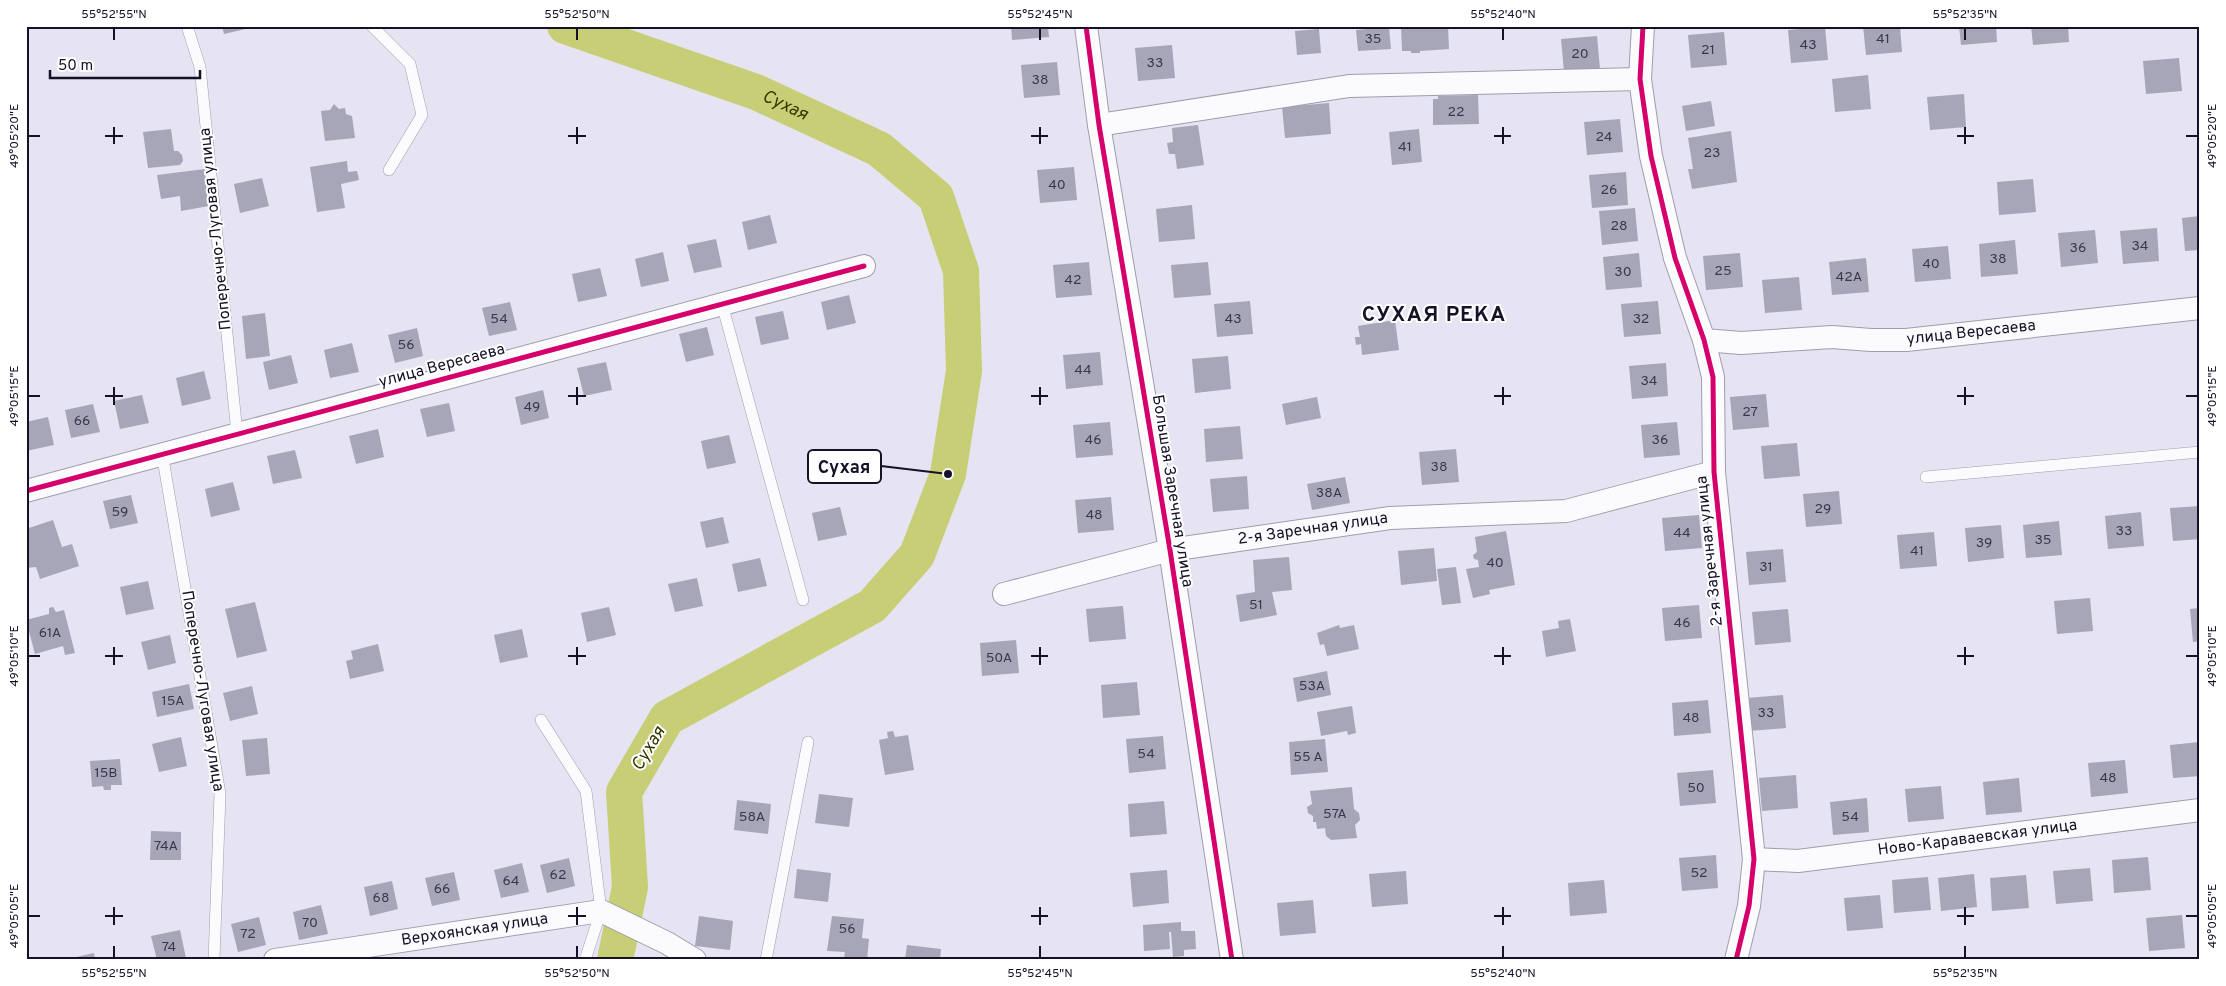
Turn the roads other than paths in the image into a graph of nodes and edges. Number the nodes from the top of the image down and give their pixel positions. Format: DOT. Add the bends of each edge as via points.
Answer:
graph roads {
  1 [pos="187,26"];
  2 [pos="372,26"];
  3 [pos="1086,26"];
  4 [pos="1642,26"];
  5 [pos="1640,79"];
  6 [pos="1099,125"];
  7 [pos="388,170"];
  8 [pos="864,266"];
  9 [pos="722,304"];
  10 [pos="2200,308"];
  11 [pos="1704,340"];
  12 [pos="1741,344"];
  13 [pos="1713,377"];
  14 [pos="237,433"];
  15 [pos="2200,452"];
  16 [pos="162,453"];
  17 [pos="1714,472"];
  18 [pos="1926,477"];
  19 [pos="26,491"];
  20 [pos="1170,550"];
  21 [pos="1004,594"];
  22 [pos="803,600"];
  23 [pos="541,720"];
  24 [pos="808,742"];
  25 [pos="2200,810"];
  26 [pos="1754,859"];
  27 [pos="601,911"];
  28 [pos="689,959"];
  29 [pos="214,960"];
  30 [pos="275,960"];
  31 [pos="585,960"];
  32 [pos="766,960"];
  33 [pos="1232,960"];
  34 [pos="1736,960"];
  1 -- 14 [label="lane, Поперечно-Луговая улица" via="200,67"];
  2 -- 7 [label="lane" via="410,64 422,115"];
  3 -- 6 [label="street, Большая Заречная улица"];
  4 -- 5 [label="street, 2-я Заречная улица"];
  5 -- 6 [label="street" via="1349,86"];
  5 -- 11 [label="street, 2-я Заречная улица" via="1651,156 1675,258"];
  6 -- 20 [label="street, Большая Заречная улица"];
  8 -- 9 [label="street, улица Вересаева"];
  9 -- 14 [label="street, улица Вересаева"];
  9 -- 22 [label="lane"];
  10 -- 12 [label="street, улица Вересаева" via="1906,340 1832,337"];
  11 -- 12 [label="street, улица Вересаева"];
  11 -- 13 [label="street, 2-я Заречная улица"];
  12 -- 13 [label="street"];
  13 -- 17 [label="street, 2-я Заречная улица"];
  14 -- 16 [label="street, улица Вересаева"];
  15 -- 18 [label="lane"];
  16 -- 19 [label="street, улица Вересаева"];
  16 -- 29 [label="lane, Поперечно-Луговая улица" via="220,794"];
  17 -- 20 [label="street, 2-я Заречная улица" via="1566,511 1390,518"];
  17 -- 26 [label="street, 2-я Заречная улица"];
  20 -- 21 [label="street, 2-я Заречная улица"];
  20 -- 33 [label="street, Большая Заречная улица"];
  23 -- 27 [label="lane" via="586,791"];
  24 -- 32 [label="lane"];
  25 -- 26 [label="street, Ново-Караваевская улица" via="1798,861"];
  26 -- 34 [label="street, 2-я Заречная улица" via="1749,906"];
  27 -- 28 [label="street" via="668,944"];
  27 -- 30 [label="street, Верхоянская улица"];
  27 -- 31 [label="lane"];
}
